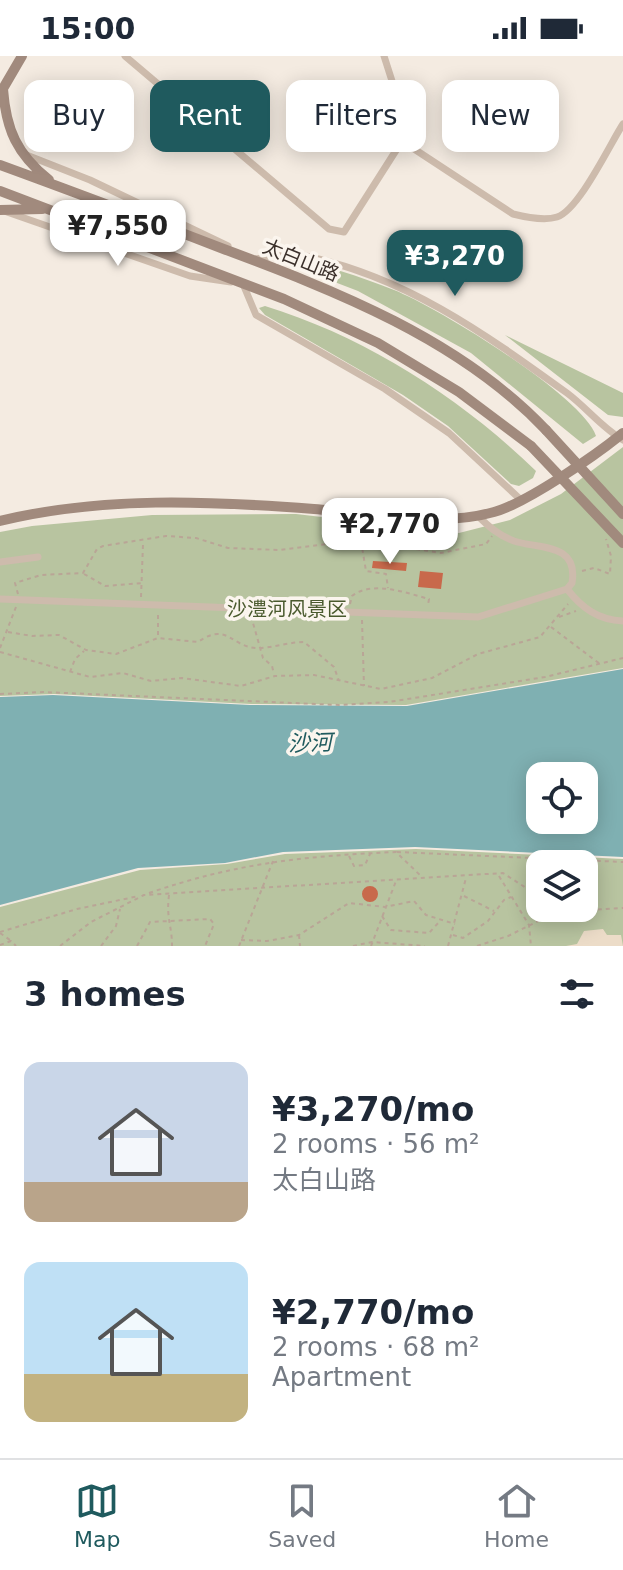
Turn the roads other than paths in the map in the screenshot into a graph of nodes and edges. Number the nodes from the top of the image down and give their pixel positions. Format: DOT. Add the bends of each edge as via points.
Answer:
graph roads {
  1 [pos="22,56"];
  2 [pos="125,56"];
  3 [pos="384,56"];
  4 [pos="392,80"];
  5 [pos="1,91"];
  6 [pos="623,124"];
  7 [pos="395,152"];
  8 [pos="419,152"];
  9 [pos="20,153"];
  10 [pos="0,165"];
  11 [pos="55,185"];
  12 [pos="0,191"];
  13 [pos="49,209"];
  14 [pos="1,210"];
  15 [pos="255,260"];
  16 [pos="245,284"];
  17 [pos="621,437"];
  18 [pos="521,500"];
  19 [pos="623,514"];
  20 [pos="477,515"];
  21 [pos="0,521"];
  22 [pos="623,543"];
  23 [pos="38,557"];
  24 [pos="0,562"];
  25 [pos="567,589"];
  26 [pos="0,599"];
  27 [pos="623,621"];
  1 -- 5 [label="main road"];
  2 -- 7 [label="street" via="329,229 344,232"];
  3 -- 4 [label="street"];
  5 -- 9 [label="main road"];
  6 -- 8 [label="street" via="573,205 558,217 513,214"];
  9 -- 11 [label="main road"];
  9 -- 15 [label="street" via="90,180"];
  10 -- 11 [label="main road, 太白山路"];
  11 -- 15 [label="main road, 太白山路"];
  12 -- 13 [label="main road"];
  13 -- 14 [label="main road"];
  13 -- 16 [label="main road"];
  14 -- 16 [label="street" via="190,276"];
  15 -- 17 [label="street" via="299,255 392,283 475,326"];
  15 -- 19 [label="main road, 太白山路, bridge" via="378,313 450,352 528,410"];
  16 -- 18 [label="street" via="256,315 424,415"];
  16 -- 22 [label="main road, bridge" via="378,343 459,392 531,446"];
  17 -- 18 [label="main road"];
  18 -- 20 [label="main road"];
  20 -- 21 [label="main road" via="451,519 191,502 85,507"];
  20 -- 25 [label="street" via="516,542 548,545 561,552 573,573"];
  23 -- 24 [label="street"];
  25 -- 26 [label="street" via="478,617"];
  25 -- 27 [label="street" via="583,608"];
}
